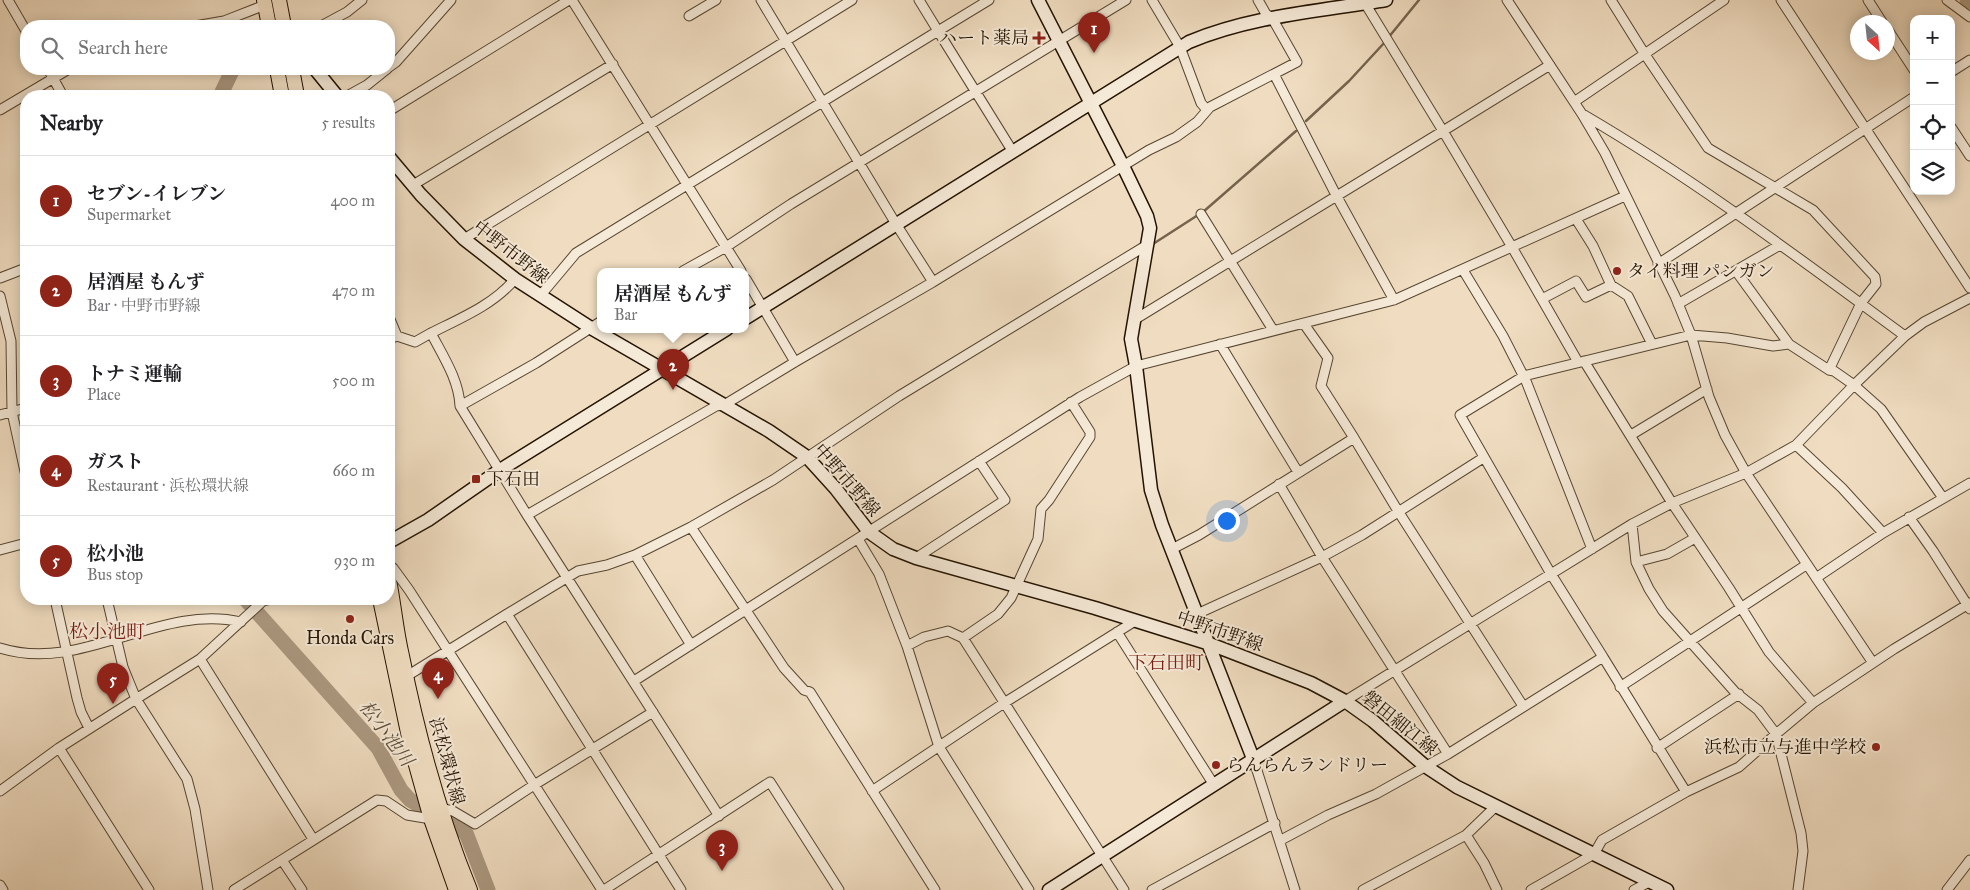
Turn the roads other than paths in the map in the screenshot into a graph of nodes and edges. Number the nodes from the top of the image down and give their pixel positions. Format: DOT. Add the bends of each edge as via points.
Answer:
graph roads {
  1 [pos="8,0"];
  2 [pos="362,0"];
  3 [pos="451,0"];
  4 [pos="570,0"];
  5 [pos="716,0"];
  6 [pos="761,0"];
  7 [pos="852,0"];
  8 [pos="919,0"];
  9 [pos="989,0"];
  10 [pos="1038,0"];
  11 [pos="1126,0"];
  12 [pos="1152,0"];
  13 [pos="1258,0"];
  14 [pos="1386,0"];
  15 [pos="1507,0"];
  16 [pos="1611,0"];
  17 [pos="1724,0"];
  18 [pos="1781,0"];
  19 [pos="1868,0"];
  20 [pos="1947,0"];
  21 [pos="1364,2"];
  22 [pos="265,4"];
  23 [pos="280,5"];
  24 [pos="1878,15"];
  25 [pos="689,16"];
  26 [pos="1970,17"];
  27 [pos="1272,18"];
  28 [pos="226,20"];
  29 [pos="268,20"];
  30 [pos="283,20"];
  31 [pos="332,20"];
  32 [pos="20,21"];
  33 [pos="938,31"];
  34 [pos="785,41"];
  35 [pos="1060,41"];
  36 [pos="1895,41"];
  37 [pos="1180,47"];
  38 [pos="1644,53"];
  39 [pos="395,60"];
  40 [pos="1970,60"];
  41 [pos="614,64"];
  42 [pos="1910,64"];
  43 [pos="1550,65"];
  44 [pos="1955,69"];
  45 [pos="1274,74"];
  46 [pos="51,75"];
  47 [pos="58,75"];
  48 [pos="278,75"];
  49 [pos="293,75"];
  50 [pos="320,75"];
  51 [pos="379,75"];
  52 [pos="53,78"];
  53 [pos="33,90"];
  54 [pos="60,90"];
  55 [pos="281,90"];
  56 [pos="296,90"];
  57 [pos="332,90"];
  58 [pos="358,90"];
  59 [pos="976,91"];
  60 [pos="20,98"];
  61 [pos="1910,100"];
  62 [pos="822,101"];
  63 [pos="1574,102"];
  64 [pos="1092,104"];
  65 [pos="395,107"];
  66 [pos="0,110"];
  67 [pos="1207,110"];
  68 [pos="1582,114"];
  69 [pos="650,124"];
  70 [pos="1866,129"];
  71 [pos="1443,131"];
  72 [pos="1955,133"];
  73 [pos="1013,152"];
  74 [pos="1970,156"];
  75 [pos="860,163"];
  76 [pos="395,164"];
  77 [pos="1123,166"];
  78 [pos="688,185"];
  79 [pos="413,186"];
  80 [pos="1775,188"];
  81 [pos="1336,195"];
  82 [pos="1625,196"];
  83 [pos="1738,213"];
  84 [pos="1202,214"];
  85 [pos="1576,220"];
  86 [pos="896,224"];
  87 [pos="464,239"];
  88 [pos="1147,245"];
  89 [pos="1780,245"];
  90 [pos="726,247"];
  91 [pos="1512,247"];
  92 [pos="1231,260"];
  93 [pos="1658,264"];
  94 [pos="688,268"];
  95 [pos="739,268"];
  96 [pos="20,270"];
  97 [pos="1463,270"];
  98 [pos="1736,271"];
  99 [pos="0,278"];
  100 [pos="515,278"];
  101 [pos="933,282"];
  102 [pos="749,284"];
  103 [pos="1611,285"];
  104 [pos="1970,288"];
  105 [pos="0,296"];
  106 [pos="540,296"];
  107 [pos="1970,298"];
  108 [pos="1542,299"];
  109 [pos="1394,300"];
  110 [pos="1861,303"];
  111 [pos="1678,304"];
  112 [pos="763,308"];
  113 [pos="749,316"];
  114 [pos="1134,320"];
  115 [pos="1304,324"];
  116 [pos="596,325"];
  117 [pos="1273,330"];
  118 [pos="608,333"];
  119 [pos="721,333"];
  120 [pos="431,334"];
  121 [pos="1691,335"];
  122 [pos="1905,336"];
  123 [pos="395,338"];
  124 [pos="1220,344"];
  125 [pos="1652,344"];
  126 [pos="1789,344"];
  127 [pos="795,362"];
  128 [pos="1581,362"];
  129 [pos="1136,366"];
  130 [pos="662,370"];
  131 [pos="1828,370"];
  132 [pos="1524,376"];
  133 [pos="1854,385"];
  134 [pos="1707,389"];
  135 [pos="1071,402"];
  136 [pos="724,405"];
  137 [pos="460,406"];
  138 [pos="20,410"];
  139 [pos="12,412"];
  140 [pos="0,415"];
  141 [pos="1631,435"];
  142 [pos="1354,438"];
  143 [pos="1796,445"];
  144 [pos="20,449"];
  145 [pos="807,457"];
  146 [pos="1483,458"];
  147 [pos="979,461"];
  148 [pos="500,470"];
  149 [pos="1298,472"];
  150 [pos="1746,473"];
  151 [pos="1970,483"];
  152 [pos="1279,484"];
  153 [pos="1943,498"];
  154 [pos="1672,503"];
  155 [pos="1398,511"];
  156 [pos="527,515"];
  157 [pos="1909,517"];
  158 [pos="1632,524"];
  159 [pos="691,527"];
  160 [pos="1883,533"];
  161 [pos="864,536"];
  162 [pos="1695,538"];
  163 [pos="395,539"];
  164 [pos="20,545"];
  165 [pos="1172,548"];
  166 [pos="1592,549"];
  167 [pos="0,550"];
  168 [pos="635,556"];
  169 [pos="1322,557"];
  170 [pos="916,558"];
  171 [pos="1636,562"];
  172 [pos="1806,565"];
  173 [pos="395,571"];
  174 [pos="1551,574"];
  175 [pos="567,577"];
  176 [pos="1816,578"];
  177 [pos="1016,585"];
  178 [pos="56,605"];
  179 [pos="108,605"];
  180 [pos="262,605"];
  181 [pos="381,605"];
  182 [pos="394,605"];
  183 [pos="1969,606"];
  184 [pos="1740,608"];
  185 [pos="746,611"];
  186 [pos="507,614"];
  187 [pos="1198,614"];
  188 [pos="1134,621"];
  189 [pos="241,622"];
  190 [pos="1471,624"];
  191 [pos="1118,632"];
  192 [pos="963,638"];
  193 [pos="116,640"];
  194 [pos="1690,642"];
  195 [pos="1210,644"];
  196 [pos="690,645"];
  197 [pos="907,646"];
  198 [pos="0,648"];
  199 [pos="448,651"];
  200 [pos="67,652"];
  201 [pos="1603,657"];
  202 [pos="200,659"];
  203 [pos="1873,664"];
  204 [pos="1394,671"];
  205 [pos="407,676"];
  206 [pos="634,681"];
  207 [pos="1620,687"];
  208 [pos="1738,694"];
  209 [pos="136,699"];
  210 [pos="1345,701"];
  211 [pos="1813,703"];
  212 [pos="1004,704"];
  213 [pos="1523,706"];
  214 [pos="653,712"];
  215 [pos="89,728"];
  216 [pos="1776,734"];
  217 [pos="939,746"];
  218 [pos="59,748"];
  219 [pos="1657,748"];
  220 [pos="591,750"];
  221 [pos="1448,754"];
  222 [pos="1254,761"];
  223 [pos="1425,766"];
  224 [pos="534,785"];
  225 [pos="1214,785"];
  226 [pos="0,791"];
  227 [pos="872,791"];
  228 [pos="1686,792"];
  229 [pos="1494,807"];
  230 [pos="435,813"];
  231 [pos="719,816"];
  232 [pos="1275,823"];
  233 [pos="1466,835"];
  234 [pos="313,839"];
  235 [pos="1280,840"];
  236 [pos="658,854"];
  237 [pos="1594,854"];
  238 [pos="1102,856"];
  239 [pos="282,860"];
  240 [pos="1970,860"];
  241 [pos="1649,882"];
  242 [pos="0,885"];
  243 [pos="3,890"];
  244 [pos="149,890"];
  245 [pos="208,890"];
  246 [pos="234,890"];
  247 [pos="302,890"];
  248 [pos="456,890"];
  249 [pos="470,890"];
  250 [pos="603,890"];
  251 [pos="681,890"];
  252 [pos="839,890"];
  253 [pos="934,890"];
  254 [pos="1029,890"];
  255 [pos="1049,890"];
  256 [pos="1124,890"];
  257 [pos="1152,890"];
  258 [pos="1296,890"];
  259 [pos="1363,890"];
  260 [pos="1497,890"];
  261 [pos="1531,890"];
  262 [pos="1634,890"];
  263 [pos="1666,890"];
  264 [pos="1798,890"];
  265 [pos="1947,890"];
  1 -- 32 [label="street"];
  2 -- 31 [label="street"];
  3 -- 39 [label="street"];
  4 -- 41 [label="street"];
  4 -- 65 [label="street"];
  5 -- 25 [label="street"];
  6 -- 34 [label="street"];
  7 -- 34 [label="street"];
  8 -- 33 [label="street"];
  9 -- 33 [label="street"];
  10 -- 35 [label="street"];
  11 -- 35 [label="street"];
  12 -- 37 [label="street"];
  13 -- 27 [label="street"];
  14 -- 21 [label="street"];
  15 -- 43 [label="street"];
  16 -- 38 [label="street"];
  17 -- 38 [label="street"];
  18 -- 70 [label="street"];
  19 -- 24 [label="street"];
  20 -- 26 [label="street"];
  21 -- 27 [label="street"];
  21 -- 71 [label="street"];
  22 -- 28 [label="street"];
  22 -- 29 [label="main road"];
  23 -- 30 [label="main road"];
  27 -- 37 [label="street" via="1211,33"];
  27 -- 45 [label="street" via="1297,62"];
  33 -- 59 [label="street"];
  33 -- 62 [label="street"];
  34 -- 62 [label="street"];
  34 -- 69 [label="street"];
  35 -- 59 [label="street"];
  35 -- 64 [label="street"];
  36 -- 42 [label="street"];
  37 -- 64 [label="street"];
  37 -- 67 [label="street"];
  38 -- 63 [label="street"];
  38 -- 80 [label="street" via="1708,148"];
  40 -- 44 [label="street"];
  41 -- 69 [label="street"];
  41 -- 79 [label="street"];
  43 -- 63 [label="street"];
  43 -- 71 [label="street"];
  45 -- 67 [label="street"];
  45 -- 81 [label="street"];
  46 -- 52 [label="street"];
  47 -- 52 [label="street"];
  48 -- 55 [label="main road"];
  49 -- 56 [label="main road"];
  50 -- 57 [label="street"];
  51 -- 58 [label="street"];
  52 -- 53 [label="street"];
  52 -- 54 [label="street"];
  59 -- 73 [label="street"];
  59 -- 75 [label="street"];
  60 -- 66 [label="street"];
  61 -- 70 [label="street"];
  62 -- 75 [label="street"];
  62 -- 78 [label="street"];
  63 -- 68 [label="street"];
  64 -- 73 [label="street"];
  64 -- 77 [label="street"];
  67 -- 77 [label="street" via="1176,137"];
  68 -- 82 [label="street"];
  68 -- 83 [label="street"];
  69 -- 78 [label="street"];
  69 -- 87 [label="street"];
  70 -- 80 [label="street"];
  70 -- 104 [label="street"];
  71 -- 81 [label="street"];
  71 -- 91 [label="street"];
  72 -- 74 [label="street"];
  73 -- 86 [label="street"];
  75 -- 86 [label="street"];
  75 -- 90 [label="street"];
  76 -- 79 [label="street, 中野市野線"];
  77 -- 88 [label="street" via="1147,216 1150,228"];
  77 -- 101 [label="street"];
  78 -- 90 [label="street"];
  78 -- 106 [label="street" via="576,253"];
  79 -- 87 [label="street, 中野市野線"];
  80 -- 83 [label="street"];
  80 -- 110 [label="street" via="1813,210 1875,277 1876,284"];
  81 -- 92 [label="street"];
  81 -- 109 [label="street"];
  82 -- 85 [label="street"];
  82 -- 93 [label="street"];
  83 -- 89 [label="street"];
  83 -- 93 [label="street"];
  84 -- 92 [label="street"];
  85 -- 91 [label="street"];
  85 -- 103 [label="street" via="1593,246"];
  86 -- 101 [label="street"];
  86 -- 112 [label="street"];
  87 -- 100 [label="street, 中野市野線"];
  88 -- 114 [label="street"];
  88 -- 145 [label="street" via="899,396"];
  89 -- 98 [label="street"];
  89 -- 110 [label="street"];
  90 -- 94 [label="street"];
  90 -- 95 [label="street"];
  91 -- 97 [label="street"];
  91 -- 108 [label="street"];
  92 -- 114 [label="street"];
  92 -- 117 [label="street"];
  93 -- 111 [label="street"];
  96 -- 99 [label="street"];
  97 -- 109 [label="street"];
  97 -- 132 [label="street"];
  98 -- 111 [label="street"];
  98 -- 126 [label="street"];
  100 -- 106 [label="street, 中野市野線"];
  100 -- 120 [label="street" via="493,300"];
  101 -- 127 [label="street"];
  102 -- 112 [label="street"];
  103 -- 108 [label="street" via="1586,297 1576,281"];
  103 -- 125 [label="street" via="1628,296"];
  105 -- 139 [label="street" via="11,341"];
  106 -- 116 [label="street, 中野市野線"];
  107 -- 122 [label="street"];
  108 -- 128 [label="street"];
  109 -- 115 [label="street"];
  110 -- 122 [label="street"];
  110 -- 131 [label="street"];
  111 -- 121 [label="street"];
  112 -- 113 [label="street"];
  112 -- 127 [label="street"];
  114 -- 129 [label="street" via="1130,339"];
  115 -- 117 [label="street"];
  115 -- 142 [label="street" via="1328,358 1322,386"];
  116 -- 137 [label="street"];
  117 -- 124 [label="street"];
  118 -- 130 [label="street, 中野市野線"];
  119 -- 130 [label="street"];
  120 -- 123 [label="street" via="415,342"];
  120 -- 137 [label="street" via="460,392"];
  121 -- 125 [label="street"];
  121 -- 126 [label="street" via="1773,346"];
  121 -- 134 [label="street"];
  122 -- 133 [label="street"];
  124 -- 129 [label="street"];
  124 -- 149 [label="street"];
  125 -- 128 [label="street"];
  126 -- 131 [label="street"];
  127 -- 136 [label="street"];
  128 -- 132 [label="street"];
  128 -- 141 [label="street"];
  129 -- 135 [label="street"];
  129 -- 165 [label="street" via="1151,490"];
  130 -- 136 [label="street, 中野市野線"];
  130 -- 148 [label="street"];
  131 -- 133 [label="street"];
  132 -- 146 [label="street" via="1460,415"];
  132 -- 166 [label="street"];
  133 -- 143 [label="street"];
  133 -- 153 [label="street" via="1880,409"];
  134 -- 141 [label="street"];
  134 -- 150 [label="street" via="1725,435"];
  135 -- 147 [label="street"];
  135 -- 177 [label="street" via="1090,437 1041,509 1040,533"];
  136 -- 145 [label="street, 中野市野線"];
  136 -- 156 [label="street" via="716,406"];
  137 -- 148 [label="street"];
  138 -- 139 [label="street"];
  139 -- 140 [label="street"];
  139 -- 144 [label="street"];
  141 -- 154 [label="street"];
  142 -- 149 [label="street"];
  142 -- 155 [label="street"];
  143 -- 150 [label="street"];
  143 -- 160 [label="street"];
  145 -- 159 [label="street"];
  145 -- 161 [label="street, 中野市野線" via="836,489"];
  146 -- 155 [label="street"];
  146 -- 174 [label="street"];
  147 -- 161 [label="street"];
  147 -- 170 [label="street" via="1004,500"];
  148 -- 156 [label="street"];
  148 -- 163 [label="street"];
  149 -- 152 [label="street"];
  150 -- 154 [label="street"];
  150 -- 172 [label="street"];
  151 -- 153 [label="street"];
  152 -- 165 [label="street" via="1199,535"];
  152 -- 169 [label="street"];
  153 -- 157 [label="street"];
  154 -- 158 [label="street"];
  154 -- 162 [label="street"];
  155 -- 169 [label="street"];
  155 -- 190 [label="street"];
  156 -- 175 [label="street"];
  157 -- 160 [label="street"];
  157 -- 183 [label="street"];
  158 -- 166 [label="street"];
  158 -- 171 [label="street"];
  159 -- 168 [label="street"];
  159 -- 185 [label="street"];
  160 -- 176 [label="street"];
  161 -- 170 [label="street, 中野市野線"];
  161 -- 185 [label="street"];
  161 -- 197 [label="street"];
  162 -- 171 [label="street" via="1667,554"];
  162 -- 184 [label="street"];
  164 -- 167 [label="street"];
  165 -- 187 [label="street"];
  166 -- 174 [label="street"];
  168 -- 175 [label="street"];
  168 -- 196 [label="street"];
  169 -- 187 [label="street"];
  169 -- 204 [label="street"];
  170 -- 177 [label="street, 中野市野線"];
  171 -- 194 [label="street" via="1658,604"];
  172 -- 176 [label="street"];
  172 -- 184 [label="street"];
  173 -- 199 [label="street"];
  174 -- 190 [label="street"];
  174 -- 201 [label="street"];
  175 -- 186 [label="street"];
  175 -- 206 [label="street"];
  176 -- 203 [label="street"];
  177 -- 188 [label="street, 中野市野線"];
  177 -- 192 [label="street" via="1011,598 998,614"];
  178 -- 200 [label="street"];
  179 -- 193 [label="street"];
  180 -- 189 [label="street"];
  181 -- 230 [label="main road, 浜松環状線" via="411,747 426,800"];
  182 -- 205 [label="main road, 浜松環状線"];
  183 -- 203 [label="street"];
  184 -- 194 [label="street"];
  184 -- 211 [label="street" via="1768,652"];
  185 -- 196 [label="street"];
  185 -- 227 [label="street" via="784,668 804,690 810,692"];
  186 -- 199 [label="street"];
  186 -- 220 [label="street"];
  187 -- 195 [label="street"];
  188 -- 191 [label="street"];
  188 -- 195 [label="street, 中野市野線"];
  189 -- 193 [label="street" via="224,618 186,621"];
  189 -- 202 [label="street"];
  190 -- 204 [label="street"];
  190 -- 213 [label="street"];
  191 -- 212 [label="street"];
  191 -- 225 [label="street"];
  192 -- 197 [label="street" via="948,631 924,637"];
  192 -- 212 [label="street"];
  193 -- 200 [label="street"];
  193 -- 209 [label="street"];
  194 -- 207 [label="street"];
  194 -- 208 [label="street"];
  195 -- 210 [label="street, 中野市野線" via="1310,683"];
  195 -- 222 [label="street"];
  196 -- 206 [label="street"];
  197 -- 217 [label="street"];
  198 -- 200 [label="street" via="28,653"];
  199 -- 205 [label="street"];
  199 -- 224 [label="street"];
  200 -- 215 [label="street" via="81,712"];
  201 -- 207 [label="street"];
  201 -- 213 [label="street"];
  202 -- 209 [label="street"];
  202 -- 234 [label="street"];
  203 -- 211 [label="street"];
  204 -- 210 [label="street"];
  204 -- 221 [label="street"];
  205 -- 230 [label="main road, 浜松環状線"];
  206 -- 214 [label="street"];
  207 -- 219 [label="street"];
  208 -- 216 [label="street" via="1758,710"];
  208 -- 219 [label="street"];
  209 -- 215 [label="street"];
  209 -- 245 [label="street" via="187,779"];
  210 -- 222 [label="street, 磐田細江線"];
  210 -- 223 [label="street, 磐田細江線"];
  211 -- 216 [label="street"];
  212 -- 217 [label="street"];
  212 -- 238 [label="street"];
  213 -- 221 [label="street"];
  214 -- 220 [label="street"];
  214 -- 231 [label="street"];
  215 -- 218 [label="street"];
  216 -- 228 [label="street" via="1739,767"];
  216 -- 264 [label="street" via="1801,833 1803,851"];
  217 -- 227 [label="street"];
  217 -- 254 [label="street"];
  218 -- 226 [label="street"];
  218 -- 244 [label="street"];
  219 -- 228 [label="street"];
  220 -- 224 [label="street"];
  220 -- 236 [label="street"];
  221 -- 223 [label="street"];
  222 -- 225 [label="street, 磐田細江線"];
  222 -- 232 [label="street"];
  223 -- 229 [label="street, 磐田細江線"];
  223 -- 235 [label="street" via="1376,794"];
  224 -- 230 [label="street" via="475,824 453,811"];
  224 -- 250 [label="street"];
  225 -- 238 [label="street, 磐田細江線"];
  227 -- 253 [label="street"];
  228 -- 237 [label="street" via="1602,840"];
  229 -- 233 [label="street"];
  229 -- 237 [label="street, 磐田細江線"];
  230 -- 234 [label="street" via="407,816 386,801 377,800"];
  230 -- 248 [label="main road, 浜松環状線"];
  230 -- 249 [label="main road, 浜松環状線" via="447,831"];
  231 -- 236 [label="street"];
  231 -- 252 [label="street" via="770,782"];
  232 -- 235 [label="street"];
  232 -- 257 [label="street"];
  233 -- 259 [label="street"];
  233 -- 260 [label="street"];
  234 -- 239 [label="street"];
  235 -- 258 [label="street"];
  236 -- 250 [label="street"];
  236 -- 251 [label="street"];
  237 -- 241 [label="street, 磐田細江線"];
  237 -- 261 [label="street"];
  238 -- 255 [label="street, 磐田細江線"];
  238 -- 256 [label="street"];
  239 -- 246 [label="street"];
  239 -- 247 [label="street"];
  240 -- 265 [label="street"];
  241 -- 262 [label="street"];
  241 -- 263 [label="street, 磐田細江線"];
  242 -- 243 [label="street"];
}
